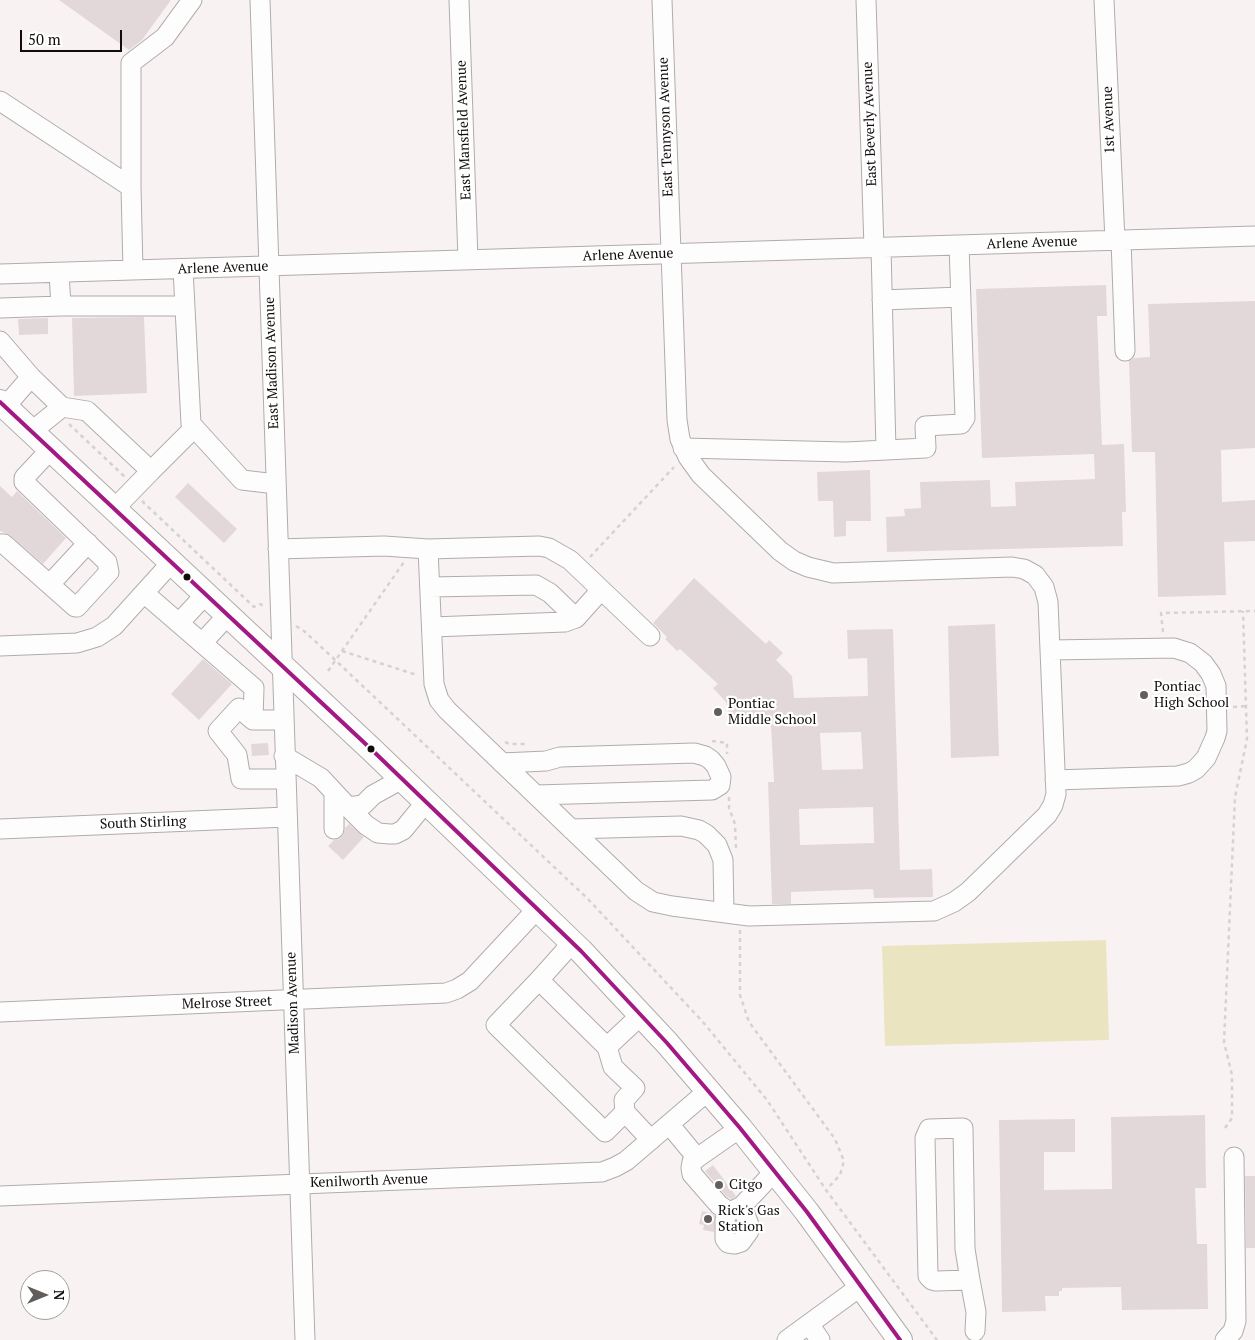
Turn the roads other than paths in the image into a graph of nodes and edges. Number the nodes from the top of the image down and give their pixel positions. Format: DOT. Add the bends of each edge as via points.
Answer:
graph roads {
  1 [pos="192,0"];
  2 [pos="260,0"];
  3 [pos="459,0"];
  4 [pos="662,0"];
  5 [pos="866,0"];
  6 [pos="1104,0"];
  7 [pos="0,101"];
  8 [pos="131,187"];
  9 [pos="1255,236"];
  10 [pos="1118,241"];
  11 [pos="959,245"];
  12 [pos="878,248"];
  13 [pos="671,254"];
  14 [pos="468,260"];
  15 [pos="269,266"];
  16 [pos="182,269"];
  17 [pos="133,270"];
  18 [pos="59,273"];
  19 [pos="0,274"];
  20 [pos="961,297"];
  21 [pos="882,300"];
  22 [pos="61,306"];
  23 [pos="184,306"];
  24 [pos="0,308"];
  25 [pos="0,342"];
  26 [pos="1125,351"];
  27 [pos="31,377"];
  28 [pos="2,405"];
  29 [pos="62,407"];
  30 [pos="194,428"];
  31 [pos="31,432"];
  32 [pos="683,448"];
  33 [pos="50,450"];
  34 [pos="886,450"];
  35 [pos="150,471"];
  36 [pos="276,484"];
  37 [pos="114,509"];
  38 [pos="0,544"];
  39 [pos="88,544"];
  40 [pos="421,549"];
  41 [pos="278,550"];
  42 [pos="171,563"];
  43 [pos="50,584"];
  44 [pos="430,587"];
  45 [pos="601,590"];
  46 [pos="144,593"];
  47 [pos="205,595"];
  48 [pos="227,616"];
  49 [pos="576,618"];
  50 [pos="179,623"];
  51 [pos="432,627"];
  52 [pos="650,636"];
  53 [pos="202,643"];
  54 [pos="0,646"];
  55 [pos="1050,650"];
  56 [pos="281,666"];
  57 [pos="253,720"];
  58 [pos="283,720"];
  59 [pos="284,756"];
  60 [pos="502,763"];
  61 [pos="285,779"];
  62 [pos="402,779"];
  63 [pos="1055,780"];
  64 [pos="334,792"];
  65 [pos="536,795"];
  66 [pos="426,802"];
  67 [pos="348,807"];
  68 [pos="287,817"];
  69 [pos="0,828"];
  70 [pos="334,829"];
  71 [pos="571,829"];
  72 [pos="538,908"];
  73 [pos="733,914"];
  74 [pos="573,942"];
  75 [pos="539,980"];
  76 [pos="293,1000"];
  77 [pos="0,1012"];
  78 [pos="641,1015"];
  79 [pos="607,1048"];
  80 [pos="709,1090"];
  81 [pos="625,1112"];
  82 [pos="670,1124"];
  83 [pos="740,1128"];
  84 [pos="651,1140"];
  85 [pos="1234,1157"];
  86 [pos="697,1158"];
  87 [pos="775,1171"];
  88 [pos="299,1184"];
  89 [pos="0,1196"];
  90 [pos="970,1280"];
  91 [pos="861,1286"];
  92 [pos="808,1324"];
  93 [pos="979,1335"];
  94 [pos="305,1340"];
  95 [pos="786,1340"];
  96 [pos="820,1340"];
  97 [pos="900,1340"];
  98 [pos="1225,1340"];
  1 -- 8 [label="street" via="165,37 131,63"];
  2 -- 15 [label="street, East Madison Avenue"];
  3 -- 14 [label="street, East Mansfield Avenue"];
  4 -- 13 [label="street, East Tennyson Avenue"];
  5 -- 12 [label="street, East Beverly Avenue"];
  6 -- 10 [label="street, 1st Avenue"];
  7 -- 8 [label="street"];
  8 -- 17 [label="street"];
  9 -- 10 [label="street, Arlene Avenue"];
  10 -- 11 [label="street, Arlene Avenue"];
  10 -- 26 [label="street, 1st Avenue"];
  11 -- 12 [label="street, Arlene Avenue"];
  11 -- 20 [label="street"];
  12 -- 13 [label="street, Arlene Avenue"];
  12 -- 21 [label="street, East Beverly Avenue"];
  13 -- 14 [label="street, Arlene Avenue"];
  13 -- 32 [label="street, East Tennyson Avenue" via="677,420"];
  14 -- 15 [label="street, Arlene Avenue"];
  15 -- 16 [label="street, Arlene Avenue"];
  15 -- 36 [label="street, East Madison Avenue"];
  16 -- 17 [label="street, Arlene Avenue"];
  16 -- 23 [label="street"];
  17 -- 18 [label="street, Arlene Avenue"];
  18 -- 19 [label="street, Arlene Avenue"];
  18 -- 22 [label="street"];
  20 -- 21 [label="street"];
  20 -- 34 [label="street" via="964,421 958,425 925,426 926,448"];
  21 -- 34 [label="street, East Beverly Avenue"];
  22 -- 23 [label="street"];
  22 -- 24 [label="street"];
  23 -- 30 [label="street" via="191,424"];
  25 -- 27 [label="street"];
  27 -- 28 [label="street"];
  27 -- 29 [label="street"];
  28 -- 31 [label="main road"];
  29 -- 31 [label="street"];
  29 -- 35 [label="street" via="87,411"];
  30 -- 35 [label="street"];
  30 -- 36 [label="street" via="242,480"];
  31 -- 33 [label="main road"];
  32 -- 34 [label="street"];
  32 -- 55 [label="street, East Tennyson Avenue" via="700,476 780,551 808,567 833,573 1012,567 1030,572 1047,594"];
  33 -- 37 [label="main road"];
  33 -- 39 [label="street" via="24,478 24,482"];
  35 -- 37 [label="street"];
  36 -- 41 [label="street, East Madison Avenue"];
  37 -- 42 [label="main road"];
  38 -- 43 [label="street"];
  39 -- 43 [label="street"];
  39 -- 43 [label="street" via="107,562 109,572 78,607 74,607"];
  40 -- 41 [label="street" via="384,546"];
  40 -- 44 [label="street, East Tennyson Avenue"];
  40 -- 45 [label="street" via="550,548 570,560"];
  41 -- 56 [label="street, East Madison Avenue"];
  42 -- 46 [label="street"];
  42 -- 47 [label="main road"];
  44 -- 49 [label="street" via="536,585 550,593"];
  44 -- 51 [label="street, East Tennyson Avenue"];
  45 -- 49 [label="street"];
  45 -- 52 [label="street"];
  46 -- 50 [label="street"];
  46 -- 54 [label="street" via="114,626 91,640"];
  47 -- 48 [label="main road"];
  47 -- 50 [label="street"];
  48 -- 53 [label="street"];
  48 -- 56 [label="main road"];
  49 -- 51 [label="street" via="565,622"];
  50 -- 53 [label="street"];
  51 -- 60 [label="street, East Tennyson Avenue" via="434,684 440,700"];
  53 -- 57 [label="street" via="254,688"];
  55 -- 63 [label="street, East Tennyson Avenue"];
  55 -- 63 [label="street" via="1174,648 1190,653 1203,663 1216,686 1217,731 1206,758 1196,769 1178,776"];
  56 -- 58 [label="street, Madison Avenue"];
  56 -- 62 [label="main road"];
  57 -- 58 [label="street"];
  57 -- 61 [label="street" via="240,708 218,731 237,755 242,779"];
  58 -- 59 [label="street, Madison Avenue"];
  59 -- 61 [label="street, Madison Avenue"];
  59 -- 64 [label="street" via="321,778"];
  60 -- 65 [label="street, East Tennyson Avenue"];
  60 -- 65 [label="street" via="546,761 560,757 694,753 710,760 720,777 720,785 712,790"];
  61 -- 68 [label="street, Madison Avenue"];
  62 -- 66 [label="main road"];
  62 -- 67 [label="street" via="373,795 363,805"];
  63 -- 73 [label="street, East Tennyson Avenue" via="1055,800 1047,816 968,892 944,907 925,912"];
  64 -- 67 [label="street"];
  64 -- 70 [label="street"];
  65 -- 71 [label="street, East Tennyson Avenue"];
  66 -- 67 [label="street" via="395,834 378,832"];
  66 -- 72 [label="main road"];
  68 -- 69 [label="street, South Stirling"];
  68 -- 76 [label="street, Madison Avenue"];
  71 -- 73 [label="street, East Tennyson Avenue" via="644,897 662,905"];
  71 -- 73 [label="street" via="681,826 699,830 712,839 720,851"];
  72 -- 74 [label="main road"];
  72 -- 76 [label="street, Melrose Street" via="470,981 452,992"];
  74 -- 75 [label="street"];
  74 -- 78 [label="main road"];
  75 -- 79 [label="street"];
  75 -- 81 [label="street" via="496,1024 605,1132"];
  76 -- 77 [label="street, Melrose Street"];
  76 -- 88 [label="street, Madison Avenue"];
  78 -- 79 [label="street"];
  78 -- 80 [label="main road"];
  79 -- 81 [label="street" via="613,1066 635,1088 624,1100"];
  80 -- 82 [label="street, Kenilworth Avenue"];
  80 -- 83 [label="main road"];
  81 -- 84 [label="street"];
  82 -- 84 [label="street, Kenilworth Avenue"];
  82 -- 86 [label="street"];
  83 -- 86 [label="street"];
  83 -- 87 [label="main road"];
  84 -- 88 [label="street, Kenilworth Avenue" via="623,1163 602,1172"];
  85 -- 98 [label="street" via="1236,1321"];
  86 -- 87 [label="street" via="692,1162 692,1174 719,1205 735,1208"];
  87 -- 91 [label="main road"];
  88 -- 89 [label="street, Kenilworth Avenue"];
  88 -- 94 [label="street, Madison Avenue"];
  90 -- 90 [label="street" via="965,1249 963,1128 929,1129 925,1138 928,1276 936,1281"];
  90 -- 93 [label="street"];
  91 -- 92 [label="street"];
  91 -- 97 [label="main road"];
  92 -- 95 [label="street"];
  92 -- 96 [label="street"];
}
